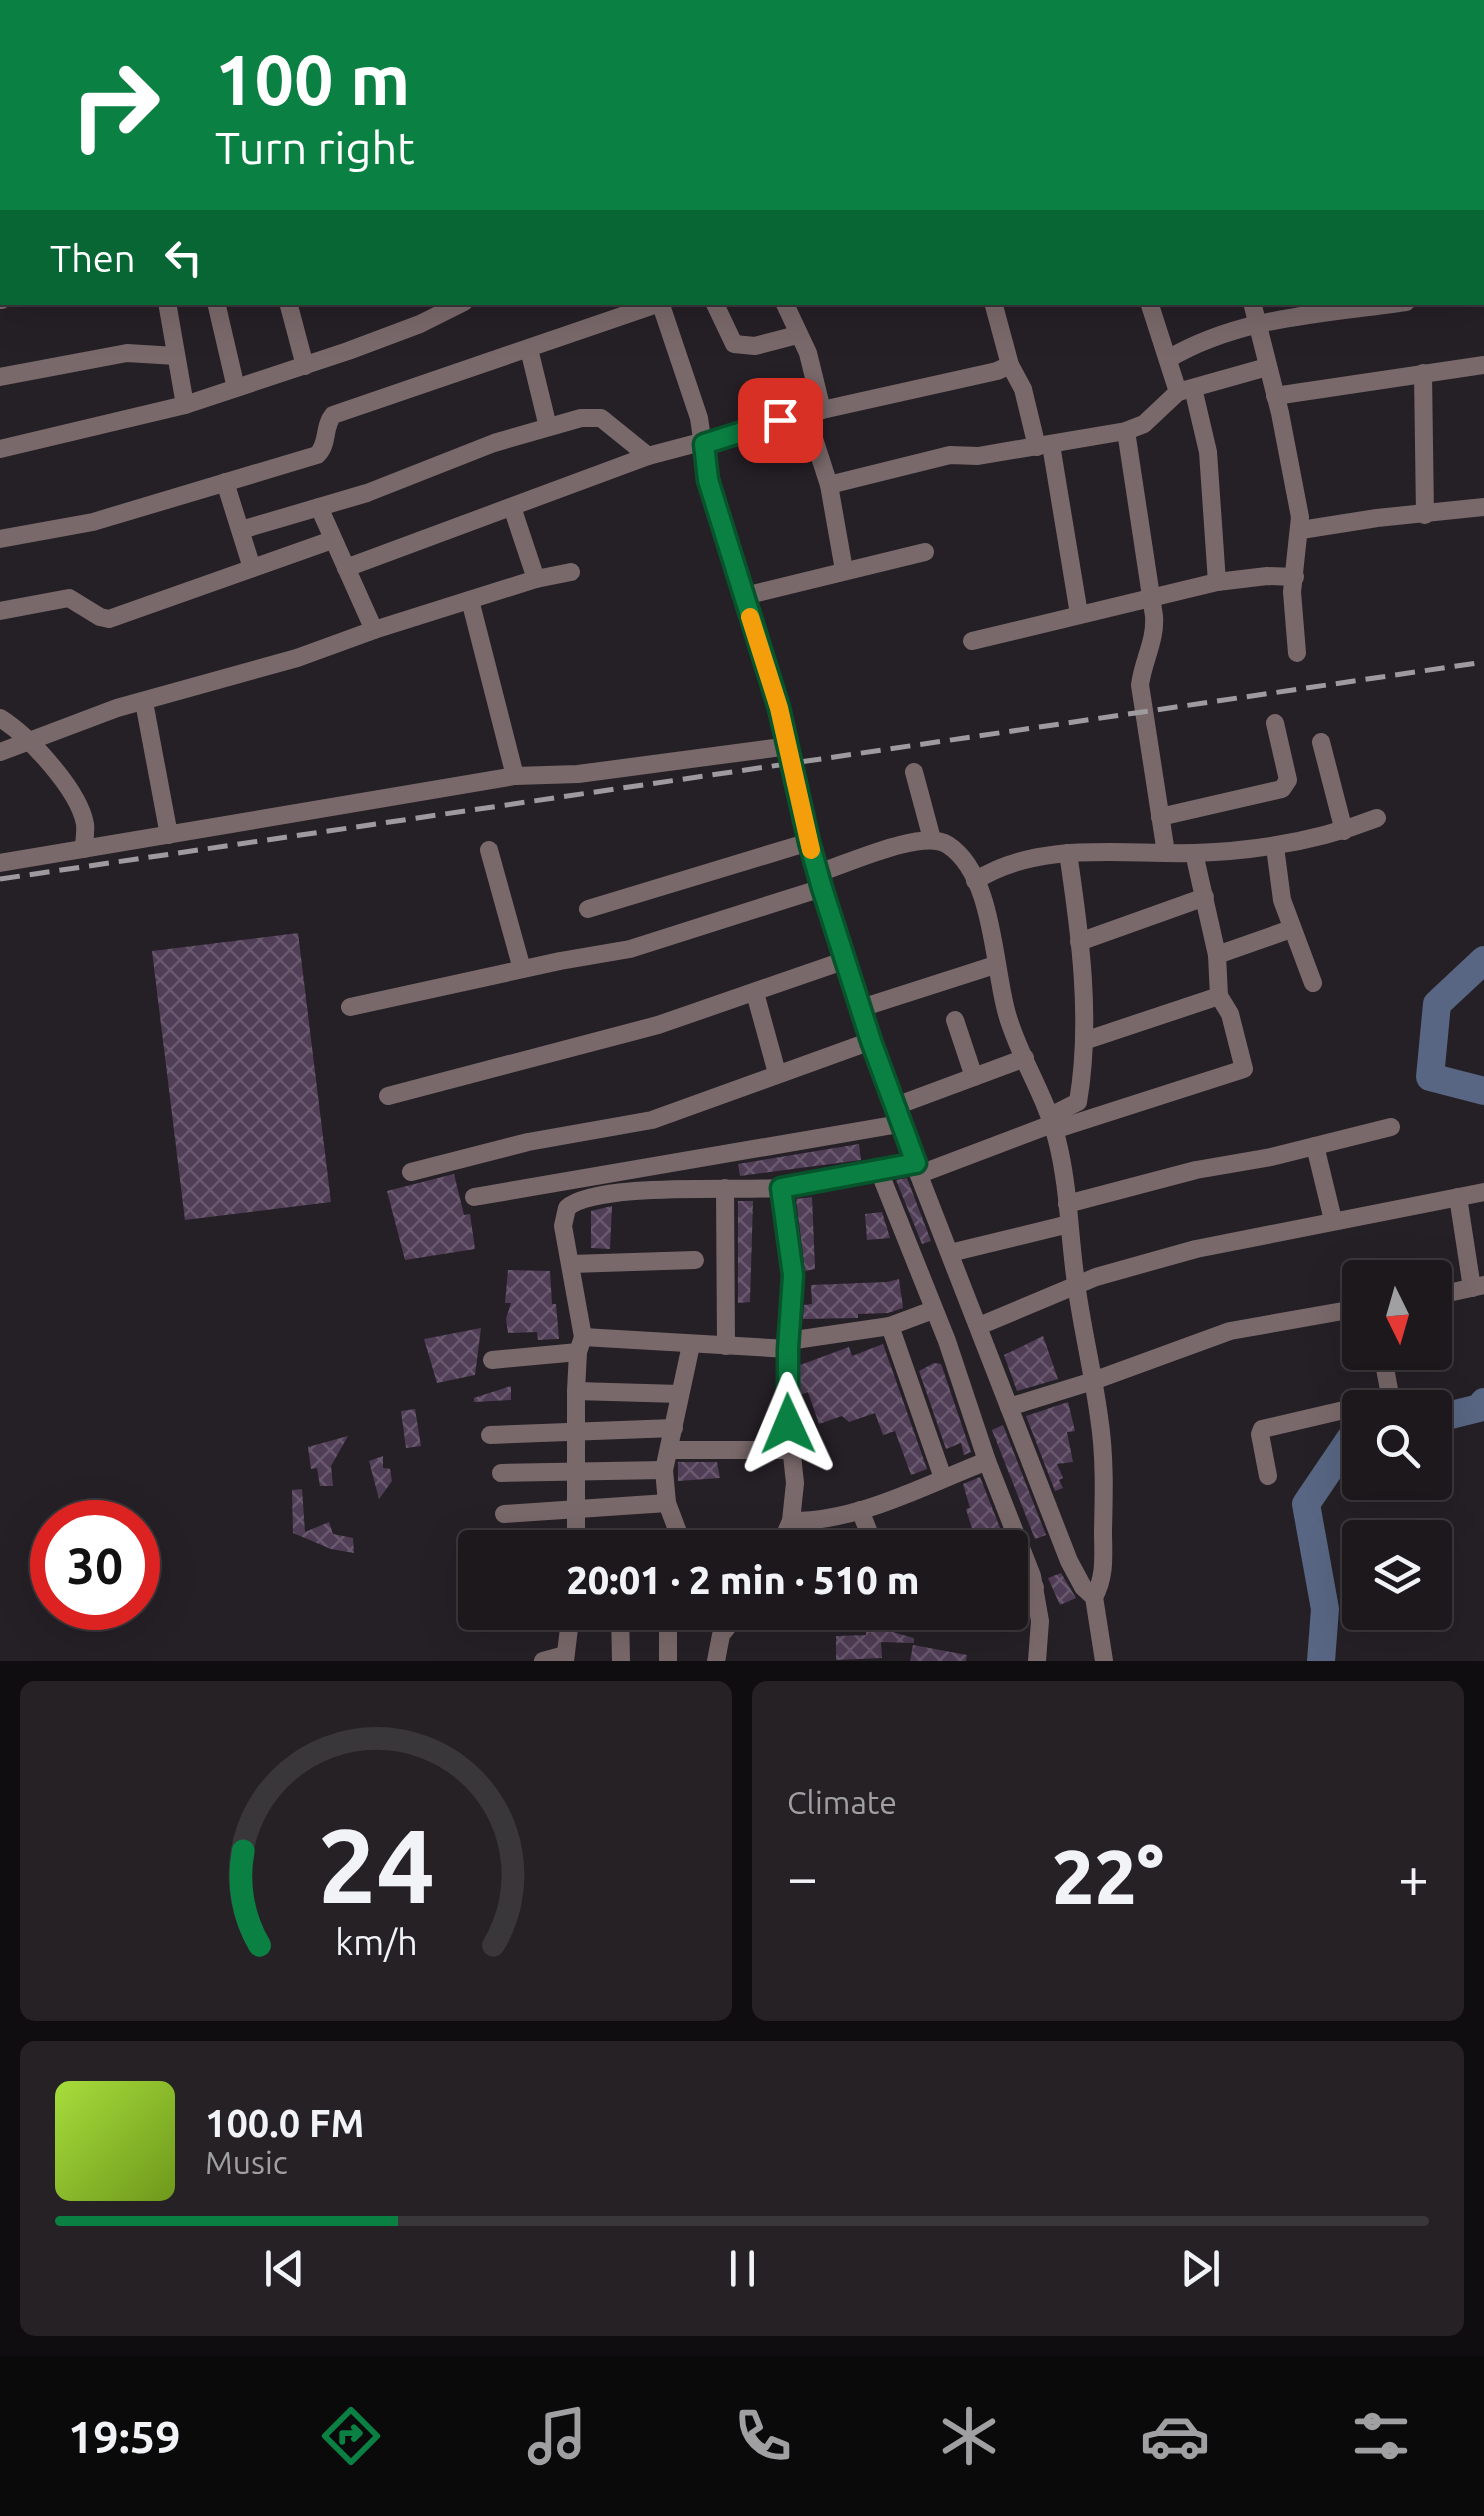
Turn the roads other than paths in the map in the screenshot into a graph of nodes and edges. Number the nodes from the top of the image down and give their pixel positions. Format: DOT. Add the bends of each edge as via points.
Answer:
graph roads {
  1 [pos="168,305"];
  2 [pos="217,305"];
  3 [pos="289,305"];
  4 [pos="458,305"];
  5 [pos="654,305"];
  6 [pos="661,305"];
  7 [pos="715,305"];
  8 [pos="785,305"];
  9 [pos="994,305"];
  10 [pos="1151,305"];
  11 [pos="1253,305"];
  12 [pos="1384,305"];
  13 [pos="1257,322"];
  14 [pos="797,335"];
  15 [pos="529,349"];
  16 [pos="176,356"];
  17 [pos="1168,359"];
  18 [pos="1010,364"];
  19 [pos="1484,365"];
  20 [pos="305,366"];
  21 [pos="1267,367"];
  22 [pos="1423,373"];
  23 [pos="0,377"];
  24 [pos="236,388"];
  25 [pos="1185,390"];
  26 [pos="1275,396"];
  27 [pos="185,405"];
  28 [pos="814,412"];
  29 [pos="548,427"];
  30 [pos="1126,430"];
  31 [pos="704,444"];
  32 [pos="1044,446"];
  33 [pos="0,449"];
  34 [pos="648,456"];
  35 [pos="226,482"];
  36 [pos="829,485"];
  37 [pos="512,506"];
  38 [pos="319,507"];
  39 [pos="1484,507"];
  40 [pos="1425,515"];
  41 [pos="241,530"];
  42 [pos="1300,530"];
  43 [pos="0,539"];
  44 [pos="332,540"];
  45 [pos="924,552"];
  46 [pos="252,568"];
  47 [pos="346,568"];
  48 [pos="844,570"];
  49 [pos="572,572"];
  50 [pos="1296,577"];
  51 [pos="536,579"];
  52 [pos="1217,582"];
  53 [pos="744,596"];
  54 [pos="1151,597"];
  55 [pos="470,600"];
  56 [pos="0,612"];
  57 [pos="1080,614"];
  58 [pos="374,630"];
  59 [pos="972,641"];
  60 [pos="1297,653"];
  61 [pos="144,702"];
  62 [pos="0,718"];
  63 [pos="1275,723"];
  64 [pos="1322,742"];
  65 [pos="30,744"];
  66 [pos="789,746"];
  67 [pos="0,752"];
  68 [pos="914,772"];
  69 [pos="515,776"];
  70 [pos="1160,816"];
  71 [pos="1376,818"];
  72 [pos="1344,831"];
  73 [pos="168,835"];
  74 [pos="932,839"];
  75 [pos="809,842"];
  76 [pos="1275,848"];
  77 [pos="84,849"];
  78 [pos="489,850"];
  79 [pos="1068,853"];
  80 [pos="1166,853"];
  81 [pos="1194,853"];
  82 [pos="0,863"];
  83 [pos="820,881"];
  84 [pos="974,881"];
  85 [pos="1204,897"];
  86 [pos="588,909"];
  87 [pos="1291,930"];
  88 [pos="1079,942"];
  89 [pos="1217,955"];
  90 [pos="846,960"];
  91 [pos="995,965"];
  92 [pos="522,970"];
  93 [pos="1313,983"];
  94 [pos="755,993"];
  95 [pos="1219,996"];
  96 [pos="350,1007"];
  97 [pos="861,1008"];
  98 [pos="955,1020"];
  99 [pos="871,1041"];
  100 [pos="1084,1041"];
  101 [pos="1025,1058"];
  102 [pos="776,1073"];
  103 [pos="974,1076"];
  104 [pos="388,1096"];
  105 [pos="896,1116"];
  106 [pos="1052,1123"];
  107 [pos="1391,1126"];
  108 [pos="1315,1146"];
  109 [pos="918,1169"];
  110 [pos="878,1171"];
  111 [pos="411,1172"];
  112 [pos="725,1188"];
  113 [pos="781,1188"];
  114 [pos="1484,1192"];
  115 [pos="474,1197"];
  116 [pos="1458,1197"];
  117 [pos="1066,1204"];
  118 [pos="1333,1220"];
  119 [pos="1069,1224"];
  120 [pos="950,1253"];
  121 [pos="695,1260"];
  122 [pos="571,1264"];
  123 [pos="1076,1285"];
  124 [pos="1478,1286"];
  125 [pos="1452,1292"];
  126 [pos="934,1310"];
  127 [pos="1342,1311"];
  128 [pos="890,1326"];
  129 [pos="979,1326"];
  130 [pos="580,1345"];
  131 [pos="691,1345"];
  132 [pos="788,1345"];
  133 [pos="726,1346"];
  134 [pos="492,1360"];
  135 [pos="1093,1381"];
  136 [pos="576,1390"];
  137 [pos="680,1394"];
  138 [pos="1009,1406"];
  139 [pos="1342,1413"];
  140 [pos="674,1428"];
  141 [pos="576,1430"];
  142 [pos="490,1435"];
  143 [pos="670,1450"];
  144 [pos="790,1450"];
  145 [pos="987,1461"];
  146 [pos="576,1470"];
  147 [pos="664,1470"];
  148 [pos="502,1474"];
  149 [pos="1268,1476"];
  150 [pos="943,1478"];
  151 [pos="667,1503"];
  152 [pos="860,1510"];
  153 [pos="575,1511"];
  154 [pos="504,1514"];
  155 [pos="791,1522"];
  156 [pos="576,1530"];
  157 [pos="674,1530"];
  158 [pos="787,1530"];
  159 [pos="868,1530"];
  160 [pos="1028,1587"];
  161 [pos="1036,1587"];
  162 [pos="1094,1597"];
  163 [pos="569,1630"];
  164 [pos="620,1630"];
  165 [pos="668,1630"];
  166 [pos="719,1630"];
  167 [pos="725,1630"];
  168 [pos="721,1635"];
  169 [pos="565,1658"];
  170 [pos="543,1661"];
  171 [pos="621,1661"];
  172 [pos="668,1661"];
  173 [pos="716,1661"];
  174 [pos="1036,1661"];
  175 [pos="1104,1661"];
  1 -- 16 [label="street"];
  2 -- 24 [label="street"];
  3 -- 20 [label="street"];
  4 -- 20 [label="street"];
  5 -- 15 [label="street"];
  6 -- 31 [label="street"];
  7 -- 14 [label="street" via="734,344"];
  8 -- 14 [label="street"];
  9 -- 18 [label="street"];
  10 -- 17 [label="street"];
  11 -- 13 [label="street"];
  12 -- 13 [label="street"];
  13 -- 17 [label="street"];
  13 -- 21 [label="street"];
  14 -- 28 [label="street" via="808,352"];
  15 -- 29 [label="street"];
  15 -- 35 [label="street" via="332,415 317,455"];
  16 -- 23 [label="street" via="127,353"];
  16 -- 27 [label="street"];
  17 -- 25 [label="street"];
  18 -- 28 [label="street"];
  18 -- 32 [label="street"];
  19 -- 22 [label="street"];
  20 -- 24 [label="street"];
  21 -- 25 [label="street"];
  21 -- 26 [label="street"];
  22 -- 26 [label="street"];
  22 -- 40 [label="street"];
  24 -- 27 [label="street"];
  25 -- 30 [label="street" via="1144,424"];
  25 -- 52 [label="street" via="1208,452"];
  26 -- 42 [label="street"];
  27 -- 33 [label="street"];
  28 -- 31 [label="street"];
  28 -- 36 [label="street"];
  29 -- 34 [label="street" via="596,417"];
  29 -- 38 [label="street"];
  30 -- 32 [label="street"];
  30 -- 54 [label="street"];
  31 -- 34 [label="street"];
  31 -- 53 [label="street" via="708,480"];
  32 -- 36 [label="street" via="950,454"];
  32 -- 57 [label="street"];
  34 -- 37 [label="street"];
  35 -- 41 [label="street"];
  35 -- 43 [label="street" via="93,522"];
  36 -- 48 [label="street"];
  37 -- 47 [label="street"];
  37 -- 51 [label="street"];
  38 -- 41 [label="street"];
  38 -- 44 [label="street"];
  39 -- 40 [label="street"];
  40 -- 42 [label="street"];
  41 -- 46 [label="street"];
  42 -- 50 [label="street"];
  44 -- 46 [label="street"];
  44 -- 47 [label="street"];
  45 -- 48 [label="street"];
  46 -- 56 [label="street" via="108,619 69,598"];
  47 -- 58 [label="street"];
  48 -- 53 [label="street"];
  49 -- 51 [label="street"];
  50 -- 52 [label="street"];
  50 -- 60 [label="street"];
  51 -- 55 [label="street"];
  52 -- 54 [label="street"];
  53 -- 66 [label="street"];
  54 -- 57 [label="street"];
  54 -- 70 [label="street" via="1155,632 1140,686"];
  55 -- 58 [label="street"];
  55 -- 69 [label="street"];
  57 -- 59 [label="street"];
  58 -- 61 [label="street"];
  61 -- 65 [label="street"];
  61 -- 73 [label="street"];
  62 -- 65 [label="street"];
  63 -- 70 [label="street" via="1288,780 1282,790"];
  64 -- 72 [label="street"];
  65 -- 67 [label="street"];
  65 -- 77 [label="street" via="74,795 85,825"];
  66 -- 69 [label="street"];
  66 -- 75 [label="street"];
  68 -- 74 [label="street"];
  69 -- 73 [label="street"];
  70 -- 80 [label="street"];
  71 -- 72 [label="street"];
  72 -- 76 [label="street"];
  73 -- 77 [label="street"];
  74 -- 83 [label="street"];
  74 -- 84 [label="street" via="962,857"];
  75 -- 83 [label="street"];
  75 -- 86 [label="street"];
  76 -- 81 [label="street"];
  76 -- 87 [label="street"];
  77 -- 82 [label="street"];
  78 -- 92 [label="street"];
  79 -- 80 [label="street"];
  79 -- 84 [label="street" via="992,869"];
  79 -- 88 [label="street"];
  80 -- 81 [label="street"];
  81 -- 85 [label="street"];
  83 -- 90 [label="street"];
  83 -- 92 [label="street" via="630,949"];
  84 -- 91 [label="street" via="990,921"];
  85 -- 88 [label="street"];
  85 -- 89 [label="street"];
  87 -- 89 [label="street"];
  87 -- 93 [label="street"];
  88 -- 100 [label="street"];
  89 -- 95 [label="street"];
  90 -- 94 [label="street"];
  90 -- 97 [label="street"];
  91 -- 97 [label="street"];
  91 -- 101 [label="street"];
  92 -- 96 [label="street"];
  94 -- 102 [label="street"];
  94 -- 104 [label="street"];
  95 -- 100 [label="street"];
  95 -- 106 [label="street" via="1243,1071"];
  97 -- 99 [label="street"];
  98 -- 103 [label="street"];
  99 -- 102 [label="street"];
  99 -- 105 [label="street"];
  100 -- 106 [label="street" via="1078,1102"];
  101 -- 103 [label="street"];
  101 -- 106 [label="street"];
  102 -- 111 [label="street" via="652,1120"];
  103 -- 105 [label="street"];
  105 -- 109 [label="street"];
  105 -- 115 [label="street"];
  106 -- 109 [label="street"];
  106 -- 117 [label="street"];
  107 -- 108 [label="street"];
  108 -- 117 [label="street"];
  108 -- 118 [label="street"];
  109 -- 110 [label="street"];
  109 -- 120 [label="street"];
  110 -- 113 [label="street"];
  110 -- 126 [label="street"];
  112 -- 113 [label="street"];
  112 -- 122 [label="street" via="645,1191 571,1204 563,1214"];
  112 -- 133 [label="street"];
  113 -- 132 [label="street" via="793,1275"];
  114 -- 116 [label="street"];
  116 -- 118 [label="street"];
  116 -- 124 [label="street"];
  117 -- 119 [label="street"];
  118 -- 123 [label="street" via="1196,1249"];
  119 -- 120 [label="street"];
  119 -- 123 [label="street"];
  120 -- 129 [label="street"];
  121 -- 122 [label="street"];
  122 -- 130 [label="street"];
  123 -- 129 [label="street"];
  123 -- 135 [label="street"];
  124 -- 125 [label="street"];
  126 -- 128 [label="street"];
  126 -- 145 [label="street"];
  127 -- 135 [label="street" via="1230,1331"];
  128 -- 132 [label="street"];
  128 -- 150 [label="street"];
  129 -- 138 [label="street"];
  130 -- 131 [label="street"];
  130 -- 134 [label="street"];
  130 -- 136 [label="street"];
  131 -- 133 [label="street"];
  131 -- 137 [label="street"];
  132 -- 133 [label="street"];
  132 -- 144 [label="street"];
  135 -- 138 [label="street"];
  135 -- 162 [label="street" via="1106,1495 1104,1566"];
  136 -- 137 [label="street"];
  136 -- 141 [label="street"];
  137 -- 140 [label="street"];
  138 -- 162 [label="street" via="1069,1561"];
  139 -- 149 [label="street" via="1262,1429"];
  140 -- 141 [label="street"];
  140 -- 143 [label="street"];
  141 -- 142 [label="street"];
  141 -- 146 [label="street"];
  143 -- 144 [label="street"];
  143 -- 147 [label="street"];
  144 -- 155 [label="street"];
  145 -- 150 [label="street"];
  145 -- 161 [label="street"];
  146 -- 147 [label="street"];
  146 -- 148 [label="street"];
  146 -- 153 [label="street"];
  147 -- 151 [label="street"];
  150 -- 152 [label="street"];
  151 -- 153 [label="street"];
  151 -- 157 [label="street"];
  152 -- 155 [label="street"];
  152 -- 159 [label="street"];
  153 -- 154 [label="street"];
  153 -- 156 [label="street"];
  155 -- 158 [label="street"];
  160 -- 161 [label="street"];
  161 -- 174 [label="street"];
  162 -- 175 [label="street"];
  163 -- 169 [label="street"];
  164 -- 171 [label="street"];
  165 -- 172 [label="street"];
  166 -- 168 [label="street"];
  167 -- 168 [label="street"];
  168 -- 173 [label="street"];
  169 -- 170 [label="street"];
}
